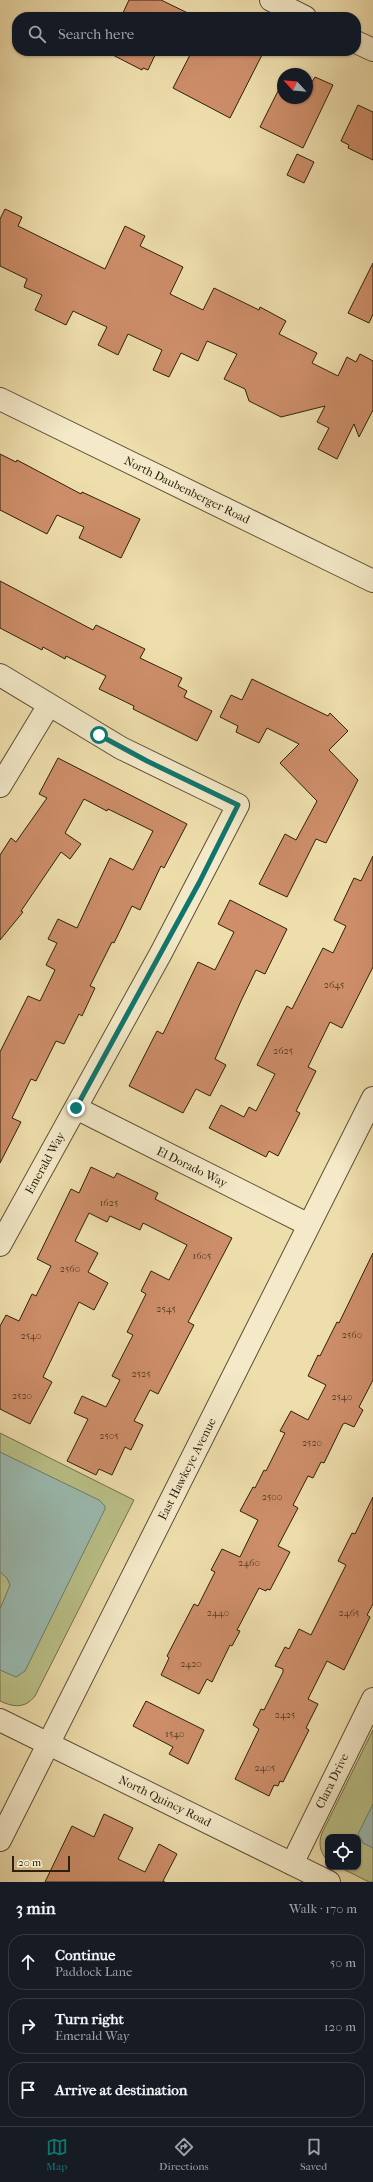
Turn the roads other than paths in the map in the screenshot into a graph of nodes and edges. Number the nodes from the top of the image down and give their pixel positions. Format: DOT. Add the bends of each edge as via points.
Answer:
graph roads {
  1 [pos="361,44"];
  2 [pos="373,50"];
  3 [pos="0,399"];
  4 [pos="373,581"];
  5 [pos="0,675"];
  6 [pos="49,705"];
  7 [pos="0,786"];
  8 [pos="371,1105"];
  9 [pos="76,1108"];
  10 [pos="309,1225"];
  11 [pos="0,1245"];
  12 [pos="373,1699"];
  13 [pos="0,1720"];
  14 [pos="48,1744"];
  15 [pos="0,1840"];
  16 [pos="292,1864"];
  17 [pos="329,1882"];
  1 -- 2 [label="street"];
  3 -- 4 [label="street, North Daubenberger Road"];
  5 -- 6 [label="street"];
  6 -- 7 [label="street"];
  6 -- 9 [label="street, Emerald Way" via="121,748 238,805 195,890"];
  8 -- 10 [label="street, East Hawkeye Avenue"];
  9 -- 10 [label="street, El Dorado Way"];
  9 -- 11 [label="street, Emerald Way"];
  10 -- 14 [label="street, East Hawkeye Avenue"];
  12 -- 16 [label="street, Clara Drive"];
  13 -- 14 [label="street, North Quincy Road"];
  14 -- 15 [label="street, East Hawkeye Avenue"];
  14 -- 16 [label="street, North Quincy Road"];
  16 -- 17 [label="street, North Quincy Road"];
}
